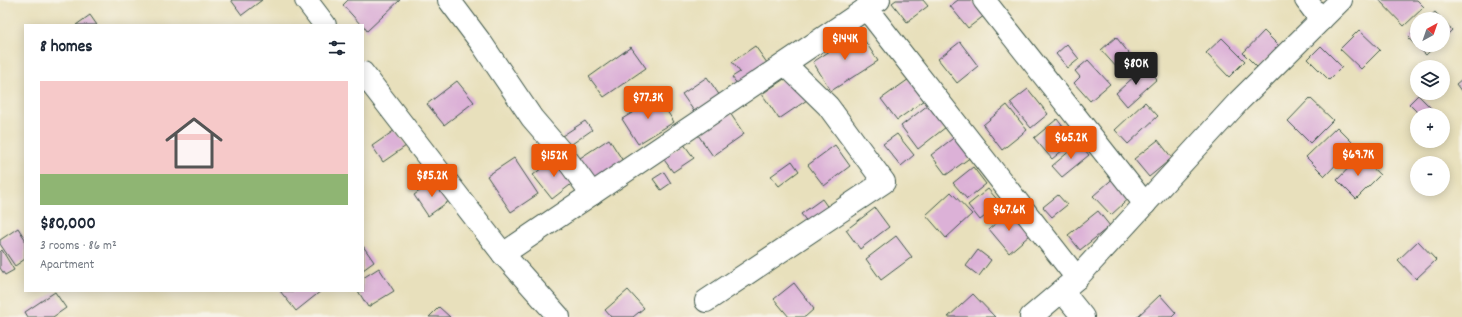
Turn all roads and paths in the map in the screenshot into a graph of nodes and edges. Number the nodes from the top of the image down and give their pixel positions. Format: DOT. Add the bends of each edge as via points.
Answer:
graph roads {
  1 [pos="306,0"];
  2 [pos="449,0"];
  3 [pos="984,0"];
  4 [pos="1306,0"];
  5 [pos="1341,0"];
  6 [pos="873,4"];
  7 [pos="1321,20"];
  8 [pos="325,24"];
  9 [pos="785,64"];
  10 [pos="364,75"];
  11 [pos="592,194"];
  12 [pos="1145,204"];
  13 [pos="503,254"];
  14 [pos="1070,284"];
  15 [pos="706,301"];
  16 [pos="559,317"];
  17 [pos="1031,317"];
  18 [pos="1083,317"];
  1 -- 8 [label="street"];
  2 -- 11 [label="street" via="532,118 563,154"];
  3 -- 12 [label="street"];
  4 -- 7 [label="street"];
  5 -- 7 [label="street"];
  6 -- 9 [label="street"];
  6 -- 14 [label="street"];
  7 -- 12 [label="street" via="1239,102"];
  9 -- 11 [label="street"];
  9 -- 15 [label="street" via="828,106 884,182"];
  10 -- 13 [label="street"];
  11 -- 13 [label="street"];
  12 -- 14 [label="street"];
  13 -- 16 [label="street"];
  14 -- 17 [label="street"];
  14 -- 18 [label="street"];
}
